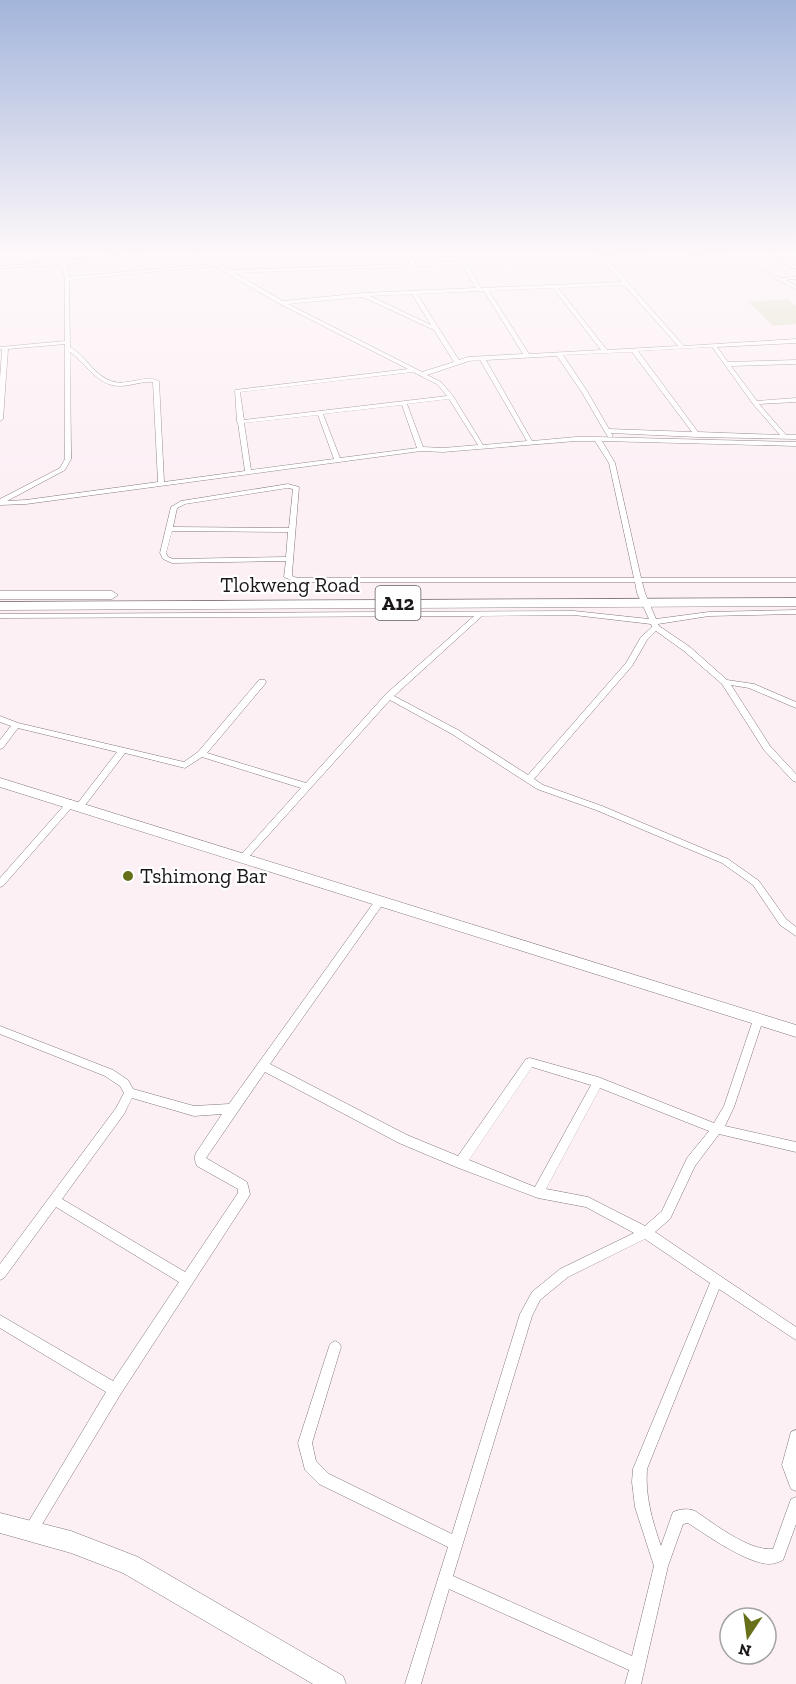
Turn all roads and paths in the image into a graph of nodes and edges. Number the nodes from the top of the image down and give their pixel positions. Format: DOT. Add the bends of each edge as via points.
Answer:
graph roads {
  1 [pos="67,330"];
  2 [pos="335,330"];
  3 [pos="436,330"];
  4 [pos="509,330"];
  5 [pos="589,330"];
  6 [pos="667,330"];
  7 [pos="796,340"];
  8 [pos="67,345"];
  9 [pos="713,345"];
  10 [pos="682,347"];
  11 [pos="2,348"];
  12 [pos="634,350"];
  13 [pos="605,351"];
  14 [pos="559,354"];
  15 [pos="527,356"];
  16 [pos="482,358"];
  17 [pos="457,362"];
  18 [pos="796,362"];
  19 [pos="727,364"];
  20 [pos="415,370"];
  21 [pos="423,374"];
  22 [pos="1,383"];
  23 [pos="451,397"];
  24 [pos="796,400"];
  25 [pos="404,403"];
  26 [pos="755,403"];
  27 [pos="320,413"];
  28 [pos="0,419"];
  29 [pos="240,422"];
  30 [pos="607,431"];
  31 [pos="697,435"];
  32 [pos="785,437"];
  33 [pos="796,437"];
  34 [pos="597,439"];
  35 [pos="611,439"];
  36 [pos="530,442"];
  37 [pos="796,444"];
  38 [pos="481,446"];
  39 [pos="422,449"];
  40 [pos="338,460"];
  41 [pos="248,472"];
  42 [pos="161,484"];
  43 [pos="0,503"];
  44 [pos="169,529"];
  45 [pos="291,530"];
  46 [pos="289,559"];
  47 [pos="796,580"];
  48 [pos="796,593"];
  49 [pos="0,595"];
  50 [pos="796,602"];
  51 [pos="0,606"];
  52 [pos="647,606"];
  53 [pos="796,612"];
  54 [pos="479,615"];
  55 [pos="0,616"];
  56 [pos="262,682"];
  57 [pos="724,682"];
  58 [pos="388,696"];
  59 [pos="796,705"];
  60 [pos="0,719"];
  61 [pos="16,725"];
  62 [pos="0,746"];
  63 [pos="122,751"];
  64 [pos="201,754"];
  65 [pos="796,779"];
  66 [pos="528,780"];
  67 [pos="0,782"];
  68 [pos="306,786"];
  69 [pos="75,804"];
  70 [pos="242,859"];
  71 [pos="0,884"];
  72 [pos="380,901"];
  73 [pos="796,932"];
  74 [pos="758,1020"];
  75 [pos="0,1030"];
  76 [pos="796,1031"];
  77 [pos="262,1065"];
  78 [pos="598,1083"];
  79 [pos="129,1093"];
  80 [pos="232,1109"];
  81 [pos="717,1130"];
  82 [pos="796,1147"];
  83 [pos="460,1163"];
  84 [pos="538,1193"];
  85 [pos="54,1200"];
  86 [pos="646,1233"];
  87 [pos="0,1274"];
  88 [pos="187,1280"];
  89 [pos="716,1282"];
  90 [pos="0,1321"];
  91 [pos="796,1334"];
  92 [pos="335,1347"];
  93 [pos="115,1390"];
  94 [pos="796,1437"];
  95 [pos="796,1484"];
  96 [pos="796,1504"];
  97 [pos="0,1523"];
  98 [pos="30,1531"];
  99 [pos="456,1544"];
  100 [pos="661,1566"];
  101 [pos="444,1579"];
  102 [pos="637,1666"];
  103 [pos="335,1684"];
  104 [pos="413,1684"];
  105 [pos="633,1684"];
  1 -- 8 [label="street"];
  2 -- 20 [label="street"];
  3 -- 17 [label="street"];
  4 -- 15 [label="street"];
  5 -- 13 [label="street"];
  6 -- 10 [label="street"];
  7 -- 9 [label="street"];
  8 -- 11 [label="street"];
  8 -- 42 [label="street" via="107,382 156,381"];
  8 -- 43 [label="street" via="66,466"];
  9 -- 10 [label="street"];
  9 -- 19 [label="street"];
  10 -- 12 [label="street"];
  11 -- 22 [label="street"];
  12 -- 13 [label="street"];
  12 -- 31 [label="street"];
  13 -- 14 [label="street"];
  14 -- 15 [label="street"];
  14 -- 30 [label="street"];
  15 -- 16 [label="street"];
  16 -- 17 [label="street"];
  16 -- 36 [label="street"];
  17 -- 21 [label="street"];
  18 -- 19 [label="street"];
  19 -- 26 [label="street"];
  20 -- 21 [label="street"];
  20 -- 29 [label="street" via="238,390 235,393"];
  21 -- 23 [label="street" via="439,383"];
  22 -- 28 [label="street"];
  23 -- 25 [label="street"];
  23 -- 38 [label="street"];
  24 -- 26 [label="street"];
  25 -- 27 [label="street"];
  25 -- 39 [label="street"];
  26 -- 32 [label="street"];
  27 -- 29 [label="street"];
  27 -- 40 [label="street"];
  29 -- 41 [label="street"];
  30 -- 31 [label="street"];
  30 -- 35 [label="street"];
  31 -- 32 [label="street"];
  32 -- 33 [label="street"];
  34 -- 35 [label="street"];
  34 -- 36 [label="street"];
  34 -- 52 [label="street" via="612,463"];
  35 -- 37 [label="street"];
  36 -- 38 [label="street"];
  38 -- 39 [label="street"];
  39 -- 40 [label="street"];
  40 -- 41 [label="street"];
  41 -- 42 [label="street"];
  42 -- 43 [label="street"];
  44 -- 45 [label="street"];
  44 -- 45 [label="street" via="174,507 180,502 291,486 297,489"];
  44 -- 46 [label="street" via="163,553 168,560"];
  45 -- 46 [label="street"];
  46 -- 52 [label="street" via="288,577 296,580"];
  47 -- 52 [label="street"];
  48 -- 52 [label="main road, Tlokweng Road / A12"];
  49 -- 52 [label="main road, Tlokweng Road / A12"];
  50 -- 52 [label="main road"];
  51 -- 52 [label="main road, Tlokweng Road / A12"];
  52 -- 53 [label="street" via="709,614"];
  52 -- 54 [label="street" via="588,613"];
  52 -- 57 [label="street"];
  52 -- 66 [label="street" via="644,639 629,664"];
  54 -- 55 [label="street"];
  54 -- 58 [label="street"];
  56 -- 64 [label="street"];
  57 -- 59 [label="street" via="751,686"];
  57 -- 65 [label="street" via="767,748"];
  58 -- 66 [label="street" via="455,732"];
  58 -- 68 [label="street"];
  60 -- 61 [label="street"];
  61 -- 62 [label="street"];
  61 -- 63 [label="street"];
  63 -- 64 [label="street" via="180,765"];
  63 -- 69 [label="street"];
  64 -- 68 [label="street"];
  66 -- 73 [label="street" via="725,861 756,883 783,922"];
  67 -- 69 [label="street"];
  68 -- 70 [label="street"];
  69 -- 70 [label="street"];
  69 -- 71 [label="street"];
  70 -- 72 [label="street"];
  72 -- 74 [label="street"];
  72 -- 77 [label="street"];
  74 -- 76 [label="street"];
  74 -- 81 [label="street" via="729,1107"];
  75 -- 79 [label="street" via="109,1073 124,1083"];
  77 -- 80 [label="street"];
  77 -- 83 [label="street" via="342,1109"];
  78 -- 81 [label="street"];
  78 -- 83 [label="street" via="530,1062"];
  78 -- 84 [label="street"];
  79 -- 80 [label="street" via="194,1111"];
  79 -- 85 [label="street"];
  80 -- 88 [label="street" via="200,1157 206,1167 243,1186 244,1194"];
  81 -- 82 [label="street"];
  81 -- 86 [label="street" via="691,1162 666,1215"];
  83 -- 84 [label="street"];
  84 -- 86 [label="street" via="588,1202"];
  85 -- 87 [label="street"];
  85 -- 88 [label="street"];
  86 -- 89 [label="street"];
  86 -- 99 [label="street" via="564,1274 536,1296 526,1314"];
  88 -- 93 [label="street"];
  89 -- 91 [label="street"];
  89 -- 100 [label="street" via="640,1469 642,1510"];
  90 -- 93 [label="street"];
  92 -- 99 [label="street" via="305,1443 310,1465 324,1479"];
  93 -- 98 [label="street"];
  94 -- 95 [label="street" via="789,1465"];
  96 -- 100 [label="street" via="774,1557 758,1555 684,1515 678,1517"];
  97 -- 98 [label="street"];
  98 -- 103 [label="street" via="130,1565"];
  99 -- 101 [label="street"];
  100 -- 102 [label="street"];
  101 -- 102 [label="street"];
  101 -- 104 [label="street"];
  102 -- 105 [label="street"];
}
